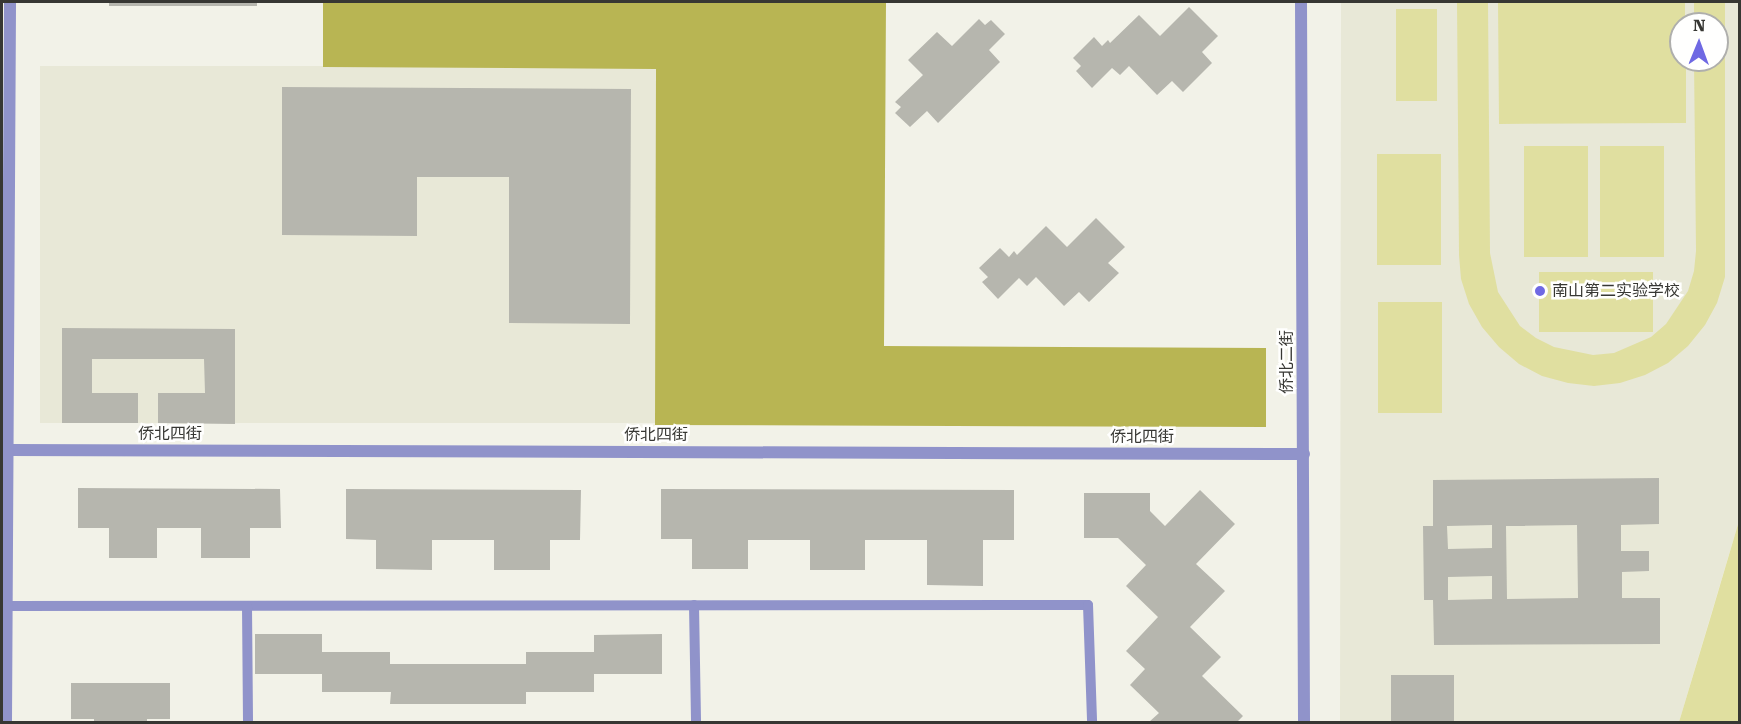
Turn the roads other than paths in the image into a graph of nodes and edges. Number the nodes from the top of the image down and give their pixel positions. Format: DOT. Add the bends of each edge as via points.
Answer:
graph roads {
  1 [pos="10,2"];
  2 [pos="1302,2"];
  3 [pos="8,450"];
  4 [pos="1304,454"];
  5 [pos="694,605"];
  6 [pos="7,606"];
  7 [pos="247,606"];
  8 [pos="6,723"];
  9 [pos="248,723"];
  10 [pos="696,723"];
  11 [pos="1092,723"];
  12 [pos="1304,723"];
  1 -- 3 [label="street"];
  2 -- 4 [label="street, 侨北二街"];
  3 -- 4 [label="street, 侨北四街"];
  3 -- 6 [label="street"];
  4 -- 12 [label="street, 侨北二街"];
  5 -- 7 [label="lane"];
  5 -- 10 [label="lane"];
  5 -- 11 [label="lane" via="1088,605"];
  6 -- 7 [label="lane"];
  6 -- 8 [label="street"];
  7 -- 9 [label="lane"];
}
